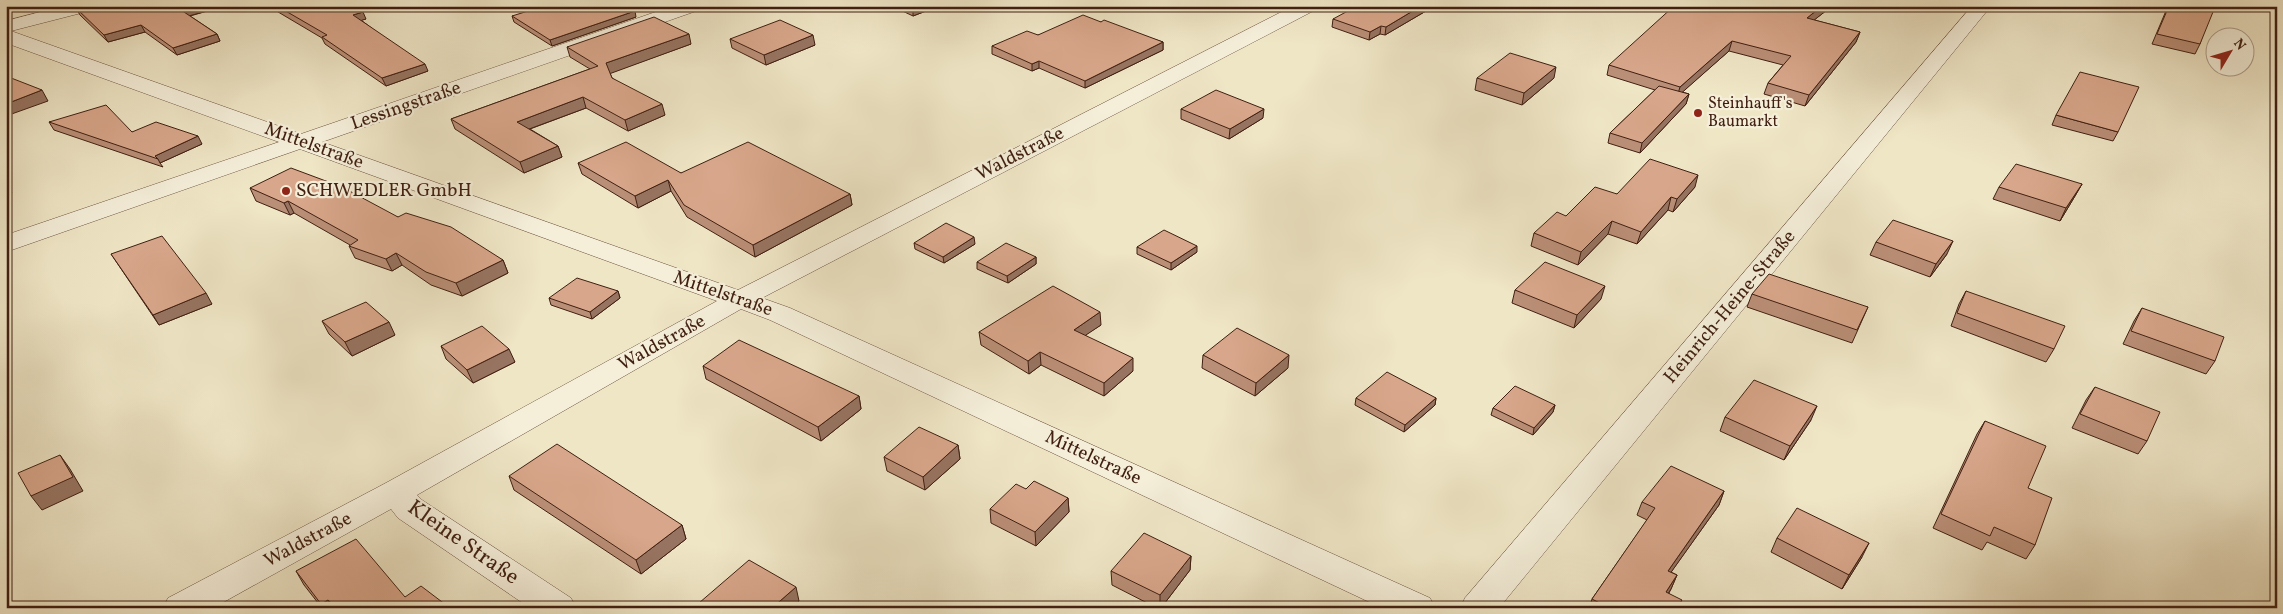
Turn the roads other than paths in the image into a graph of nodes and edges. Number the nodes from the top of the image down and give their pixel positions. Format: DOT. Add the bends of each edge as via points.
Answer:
graph roads {
  1 [pos="86,6"];
  2 [pos="692,6"];
  3 [pos="1308,6"];
  4 [pos="1982,6"];
  5 [pos="6,27"];
  6 [pos="6,36"];
  7 [pos="303,142"];
  8 [pos="6,244"];
  9 [pos="740,299"];
  10 [pos="396,492"];
  11 [pos="181,608"];
  12 [pos="558,608"];
  13 [pos="1417,608"];
  14 [pos="1478,608"];
  1 -- 5 [label="street"];
  2 -- 7 [label="street, Lessingstraße"];
  3 -- 9 [label="street, Waldstraße"];
  4 -- 14 [label="street, Heinrich-Heine-Straße"];
  6 -- 7 [label="street, Mittelstraße"];
  7 -- 8 [label="street, Lessingstraße"];
  7 -- 9 [label="street, Mittelstraße"];
  9 -- 10 [label="street, Waldstraße"];
  9 -- 13 [label="street, Mittelstraße" via="780,314"];
  10 -- 11 [label="street, Waldstraße"];
  10 -- 12 [label="street, Kleine Straße" via="410,509"];
}
